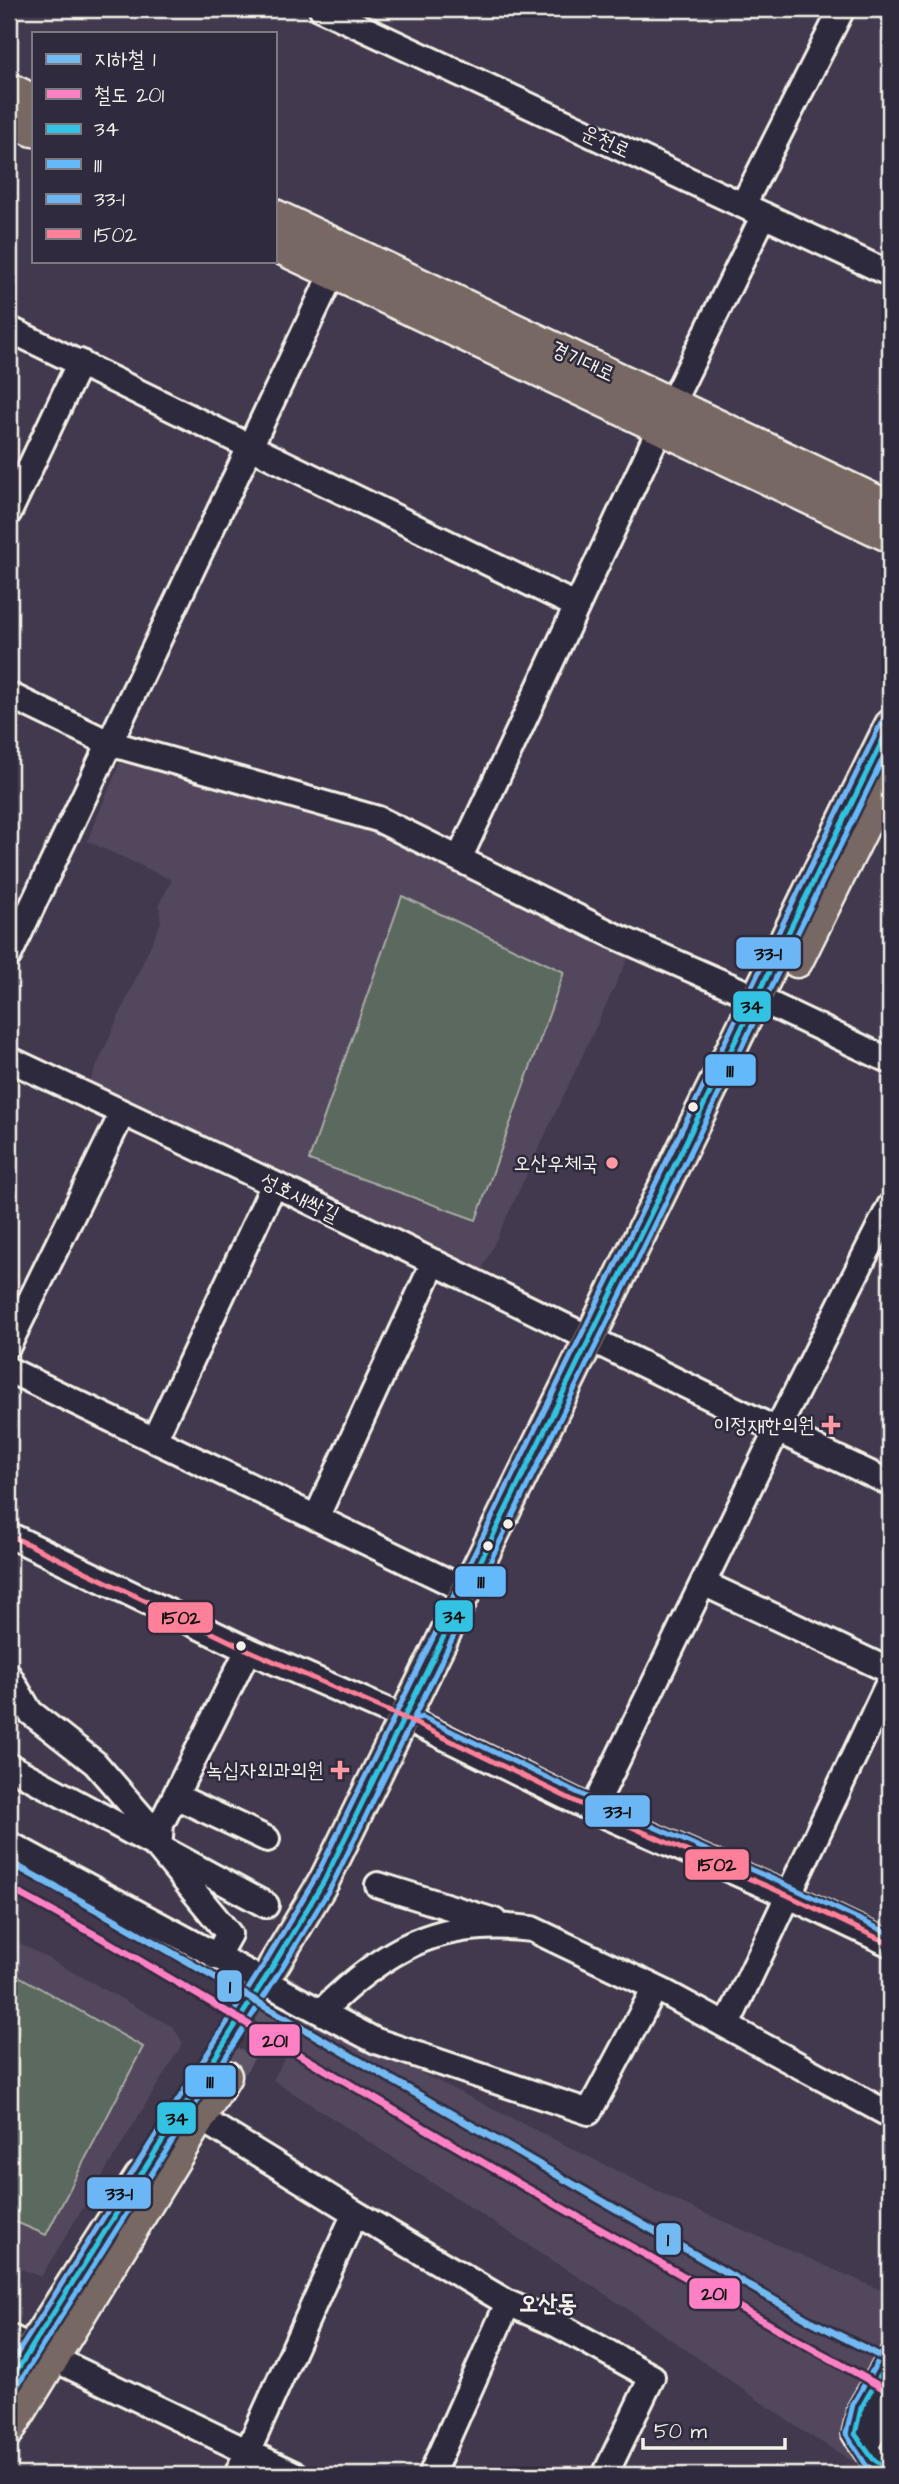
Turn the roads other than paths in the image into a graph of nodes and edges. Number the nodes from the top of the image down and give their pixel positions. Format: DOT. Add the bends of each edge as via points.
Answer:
graph roads {
  1 [pos="321,9"];
  2 [pos="842,9"];
  3 [pos="9,88"];
  4 [pos="32,100"];
  5 [pos="9,120"];
  6 [pos="32,131"];
  7 [pos="753,210"];
  8 [pos="276,216"];
  9 [pos="276,246"];
  10 [pos="338,260"];
  11 [pos="890,274"];
  12 [pos="9,328"];
  13 [pos="80,362"];
  14 [pos="666,415"];
  15 [pos="250,446"];
  16 [pos="890,507"];
  17 [pos="9,512"];
  18 [pos="890,537"];
  19 [pos="577,606"];
  20 [pos="9,695"];
  21 [pos="890,725"];
  22 [pos="109,743"];
  23 [pos="890,774"];
  24 [pos="458,859"];
  25 [pos="9,955"];
  26 [pos="766,1002"];
  27 [pos="9,1059"];
  28 [pos="890,1060"];
  29 [pos="122,1114"];
  30 [pos="274,1184"];
  31 [pos="890,1206"];
  32 [pos="434,1262"];
  33 [pos="599,1342"];
  34 [pos="9,1344"];
  35 [pos="9,1370"];
  36 [pos="777,1430"];
  37 [pos="154,1440"];
  38 [pos="890,1483"];
  39 [pos="316,1518"];
  40 [pos="9,1535"];
  41 [pos="703,1583"];
  42 [pos="467,1590"];
  43 [pos="248,1650"];
  44 [pos="890,1671"];
  45 [pos="9,1676"];
  46 [pos="890,1680"];
  47 [pos="412,1722"];
  48 [pos="9,1766"];
  49 [pos="175,1796"];
  50 [pos="593,1810"];
  51 [pos="267,1839"];
  52 [pos="9,1844"];
  53 [pos="159,1849"];
  54 [pos="378,1885"];
  55 [pos="787,1895"];
  56 [pos="265,1905"];
  57 [pos="508,1926"];
  58 [pos="890,1944"];
  59 [pos="216,1957"];
  60 [pos="281,1971"];
  61 [pos="655,1987"];
  62 [pos="321,2012"];
  63 [pos="727,2025"];
  64 [pos="890,2116"];
  65 [pos="200,2118"];
  66 [pos="355,2213"];
  67 [pos="508,2303"];
  68 [pos="31,2347"];
  69 [pos="890,2358"];
  70 [pos="9,2383"];
  71 [pos="890,2403"];
  72 [pos="9,2431"];
  73 [pos="865,2447"];
  74 [pos="248,2452"];
  75 [pos="890,2470"];
  76 [pos="237,2475"];
  77 [pos="296,2475"];
  78 [pos="431,2475"];
  79 [pos="605,2475"];
  1 -- 7 [label="street, 운천로"];
  2 -- 7 [label="street"];
  3 -- 4 [label="main road"];
  5 -- 6 [label="main road"];
  7 -- 11 [label="street, 운천로"];
  7 -- 14 [label="street"];
  8 -- 10 [label="main road, 경기대로"];
  9 -- 10 [label="main road, 경기대로"];
  10 -- 14 [label="main road, 경기대로"];
  10 -- 15 [label="street"];
  12 -- 13 [label="street"];
  13 -- 15 [label="street"];
  13 -- 17 [label="street"];
  14 -- 16 [label="main road, 경기대로"];
  14 -- 18 [label="main road, 경기대로"];
  14 -- 19 [label="street"];
  15 -- 19 [label="street"];
  15 -- 22 [label="street"];
  19 -- 24 [label="street"];
  20 -- 22 [label="street"];
  21 -- 26 [label="main road"];
  22 -- 24 [label="street" via="378,820"];
  22 -- 25 [label="street"];
  23 -- 26 [label="main road"];
  24 -- 26 [label="street" via="613,935"];
  26 -- 28 [label="street"];
  26 -- 33 [label="main road"];
  27 -- 29 [label="street, 성호새싹길"];
  29 -- 30 [label="street, 성호새싹길"];
  29 -- 34 [label="street"];
  30 -- 32 [label="street, 성호새싹길"];
  30 -- 37 [label="street"];
  31 -- 36 [label="street"];
  32 -- 33 [label="street, 성호새싹길"];
  32 -- 39 [label="street"];
  33 -- 36 [label="street, 성호새싹길"];
  33 -- 42 [label="main road"];
  33 -- 47 [label="main road"];
  35 -- 37 [label="street"];
  36 -- 38 [label="street, 성호새싹길"];
  36 -- 41 [label="street"];
  37 -- 39 [label="street"];
  39 -- 42 [label="street"];
  40 -- 43 [label="street"];
  41 -- 44 [label="street"];
  41 -- 50 [label="street"];
  42 -- 47 [label="main road"];
  43 -- 47 [label="street"];
  43 -- 49 [label="street"];
  45 -- 53 [label="street" via="30,1712 95,1763 147,1823"];
  46 -- 55 [label="street"];
  47 -- 50 [label="street"];
  47 -- 60 [label="main road" via="324,1881"];
  48 -- 53 [label="street"];
  49 -- 51 [label="street"];
  49 -- 53 [label="street" via="160,1824"];
  50 -- 55 [label="street"];
  52 -- 59 [label="street"];
  53 -- 56 [label="street"];
  53 -- 59 [label="street" via="229,1934"];
  54 -- 57 [label="street"];
  55 -- 58 [label="street"];
  55 -- 63 [label="street"];
  57 -- 61 [label="street" via="531,1929"];
  57 -- 62 [label="street" via="471,1926 399,1948 354,1980"];
  59 -- 62 [label="street"];
  61 -- 62 [label="street" via="589,2112 376,2040"];
  61 -- 63 [label="street"];
  63 -- 64 [label="street"];
  65 -- 66 [label="street"];
  65 -- 68 [label="main road"];
  65 -- 68 [label="main road" via="218,2070"];
  66 -- 67 [label="street"];
  66 -- 74 [label="street"];
  67 -- 78 [label="street"];
  67 -- 79 [label="street" via="652,2377"];
  68 -- 70 [label="main road"];
  68 -- 72 [label="main road"];
  68 -- 74 [label="street"];
  69 -- 73 [label="street" via="861,2408 855,2434"];
  71 -- 73 [label="street"];
  73 -- 75 [label="street"];
  74 -- 76 [label="street"];
  74 -- 77 [label="street"];
}
